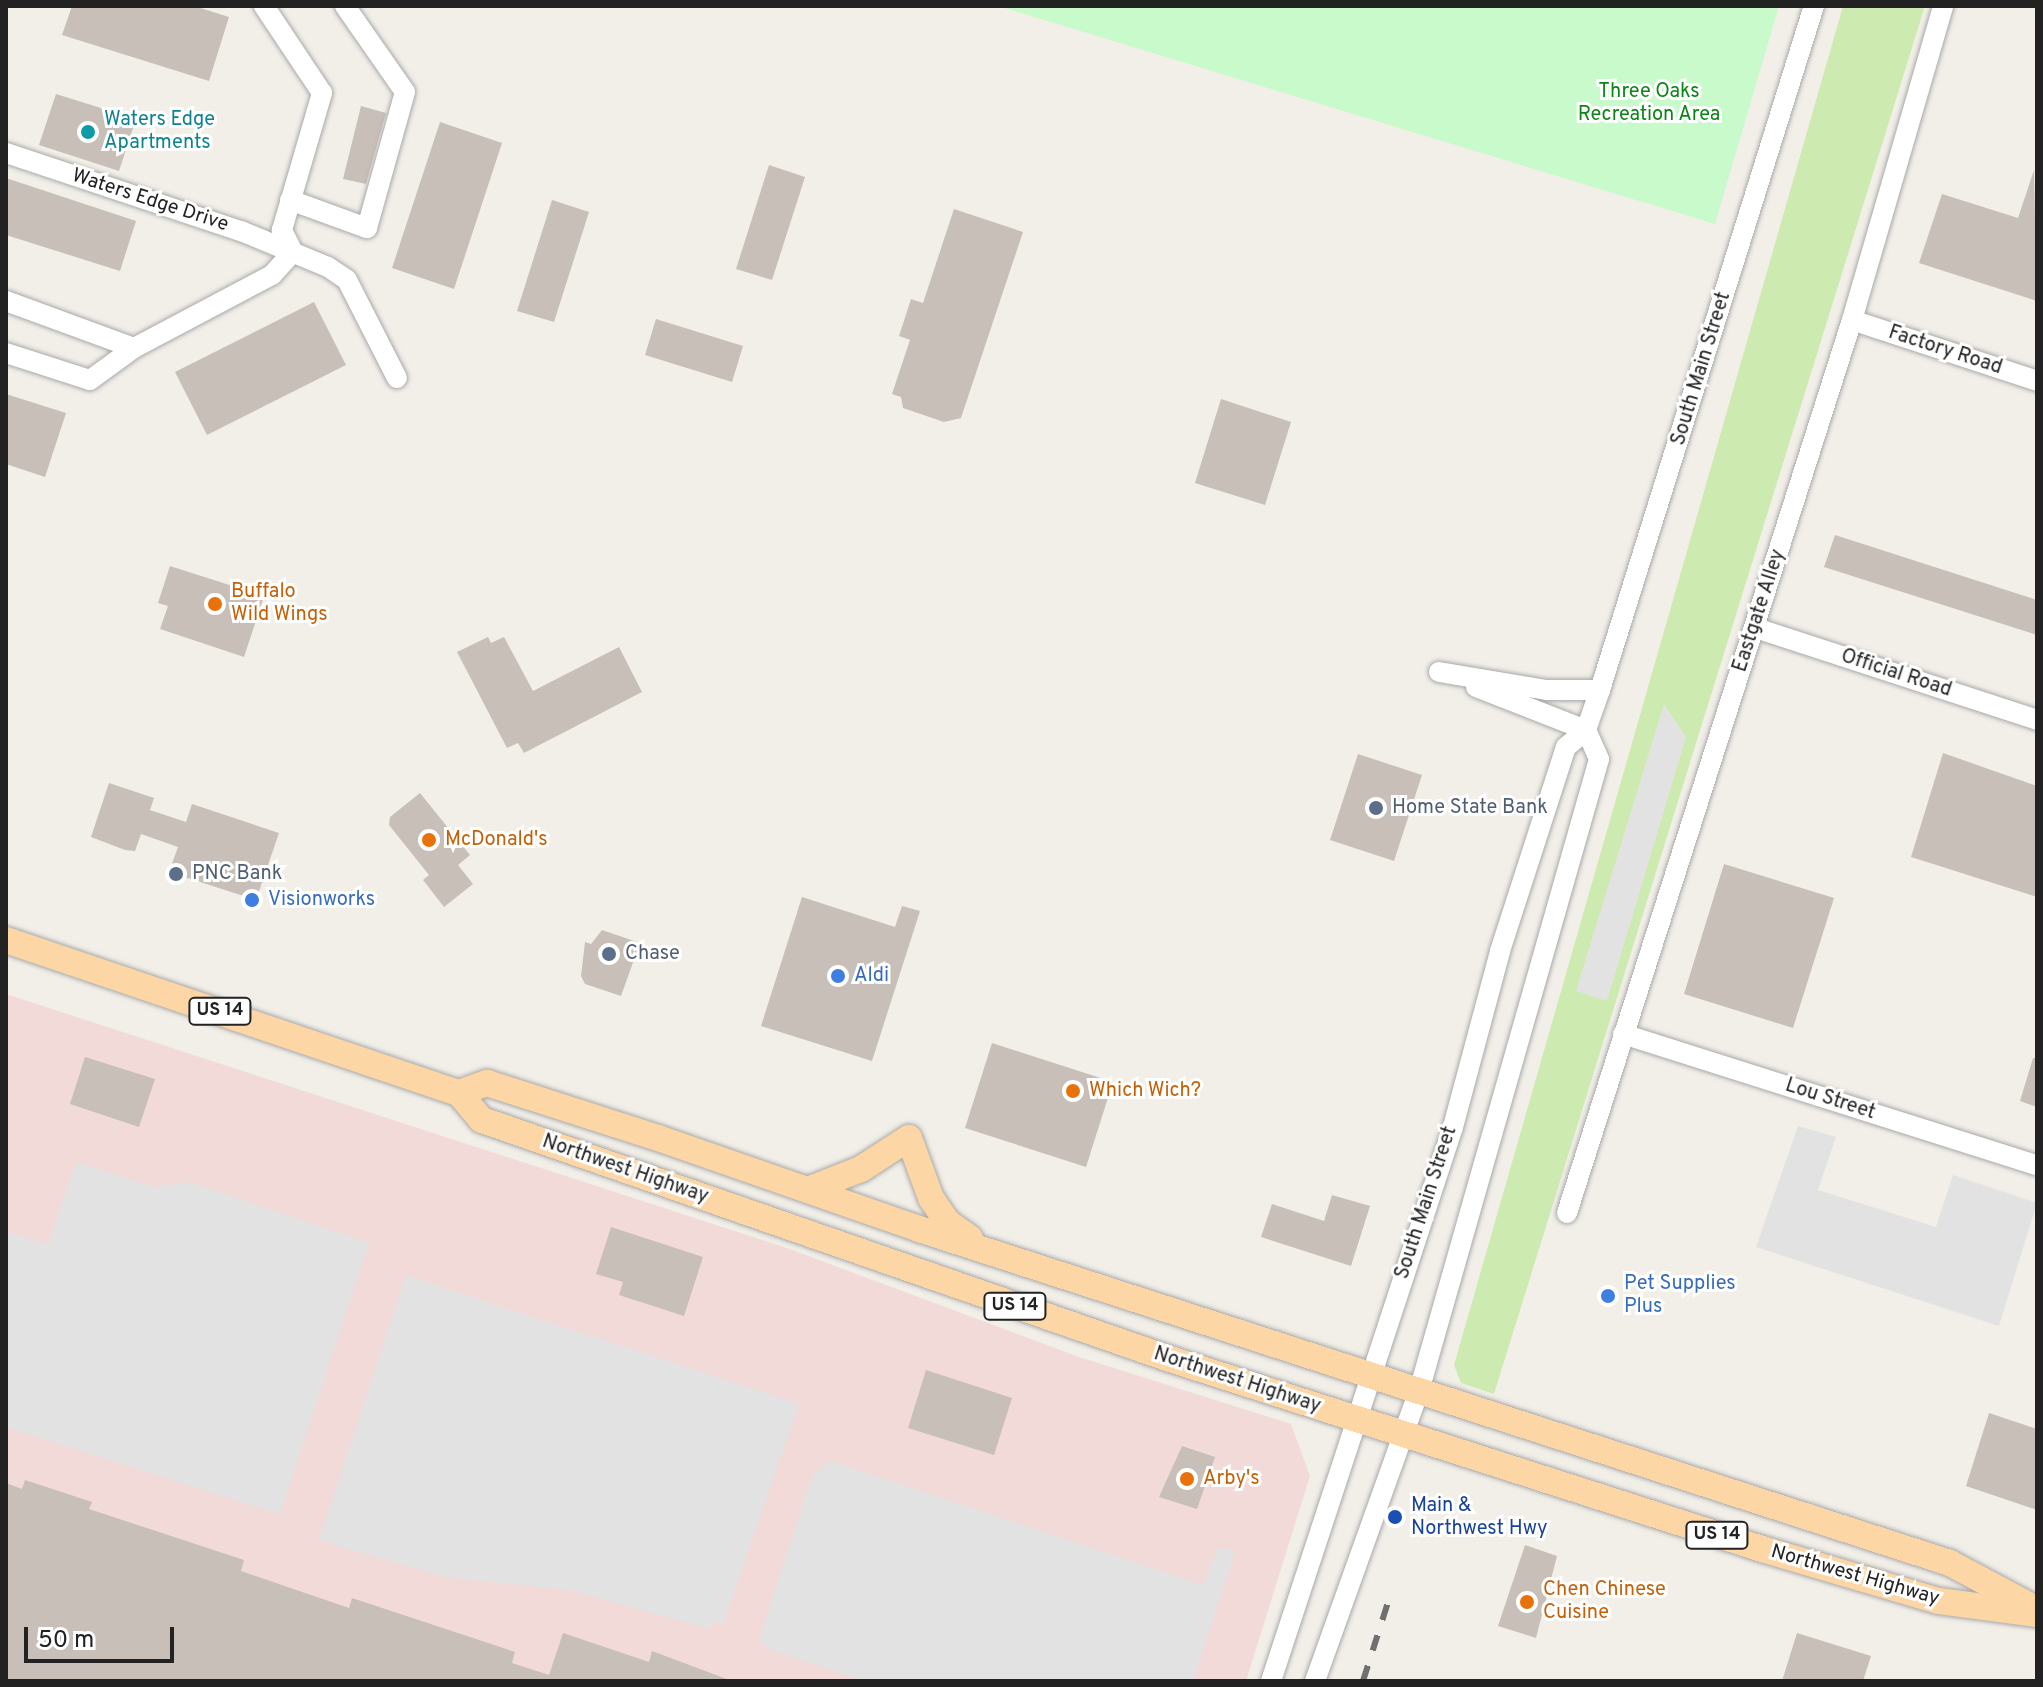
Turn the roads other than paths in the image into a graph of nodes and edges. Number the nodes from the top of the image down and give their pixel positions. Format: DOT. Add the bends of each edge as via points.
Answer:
graph roads {
  1 [pos="264,6"];
  2 [pos="345,6"];
  3 [pos="1814,6"];
  4 [pos="1943,6"];
  5 [pos="6,153"];
  6 [pos="290,200"];
  7 [pos="293,252"];
  8 [pos="6,301"];
  9 [pos="1852,320"];
  10 [pos="134,348"];
  11 [pos="6,353"];
  12 [pos="397,378"];
  13 [pos="2037,381"];
  14 [pos="1756,628"];
  15 [pos="1600,690"];
  16 [pos="2037,720"];
  17 [pos="1586,730"];
  18 [pos="6,940"];
  19 [pos="1623,1034"];
  20 [pos="459,1093"];
  21 [pos="2037,1165"];
  22 [pos="810,1189"];
  23 [pos="1567,1213"];
  24 [pos="988,1251"];
  25 [pos="1371,1374"];
  26 [pos="1419,1391"];
  27 [pos="1355,1419"];
  28 [pos="1403,1434"];
  29 [pos="2037,1612"];
  30 [pos="1271,1681"];
  31 [pos="1315,1681"];
  1 -- 6 [label="street" via="322,93"];
  2 -- 6 [label="street" via="405,92 367,228"];
  3 -- 15 [label="street, South Main Street"];
  4 -- 9 [label="street, Eastgate Alley"];
  5 -- 7 [label="street, Waters Edge Drive"];
  6 -- 7 [label="street" via="282,230"];
  7 -- 10 [label="street" via="272,275"];
  7 -- 12 [label="street, Waters Edge Drive" via="347,280"];
  8 -- 10 [label="street"];
  9 -- 13 [label="street, Factory Road"];
  9 -- 14 [label="street, Eastgate Alley"];
  10 -- 11 [label="street" via="90,380"];
  14 -- 16 [label="street, Official Road"];
  14 -- 19 [label="street, Eastgate Alley"];
  15 -- 17 [label="street, South Main Street"];
  15 -- 17 [label="street" via="1546,690 1439,672"];
  17 -- 25 [label="street, South Main Street" via="1566,747"];
  17 -- 26 [label="street, South Main Street" via="1599,759"];
  18 -- 20 [label="main road, Northwest Highway / US 14"];
  19 -- 21 [label="street, Lou Street"];
  19 -- 23 [label="street, Eastgate Alley"];
  20 -- 22 [label="main road, Northwest Highway / US 14" via="487,1083"];
  20 -- 27 [label="main road, Northwest Highway / US 14" via="482,1120 860,1256"];
  22 -- 24 [label="main road, Northwest Highway / US 14"];
  22 -- 24 [label="main road" via="861,1169 909,1138 947,1222"];
  24 -- 25 [label="main road, Northwest Highway / US 14"];
  25 -- 26 [label="main road, Northwest Highway / US 14"];
  25 -- 27 [label="street, South Main Street"];
  26 -- 28 [label="street, South Main Street"];
  26 -- 29 [label="main road, Northwest Highway / US 14" via="1950,1563"];
  27 -- 28 [label="main road, Northwest Highway / US 14"];
  27 -- 30 [label="street, South Main Street"];
  28 -- 29 [label="main road, Northwest Highway / US 14" via="1925,1597"];
  28 -- 31 [label="street, South Main Street"];
}
